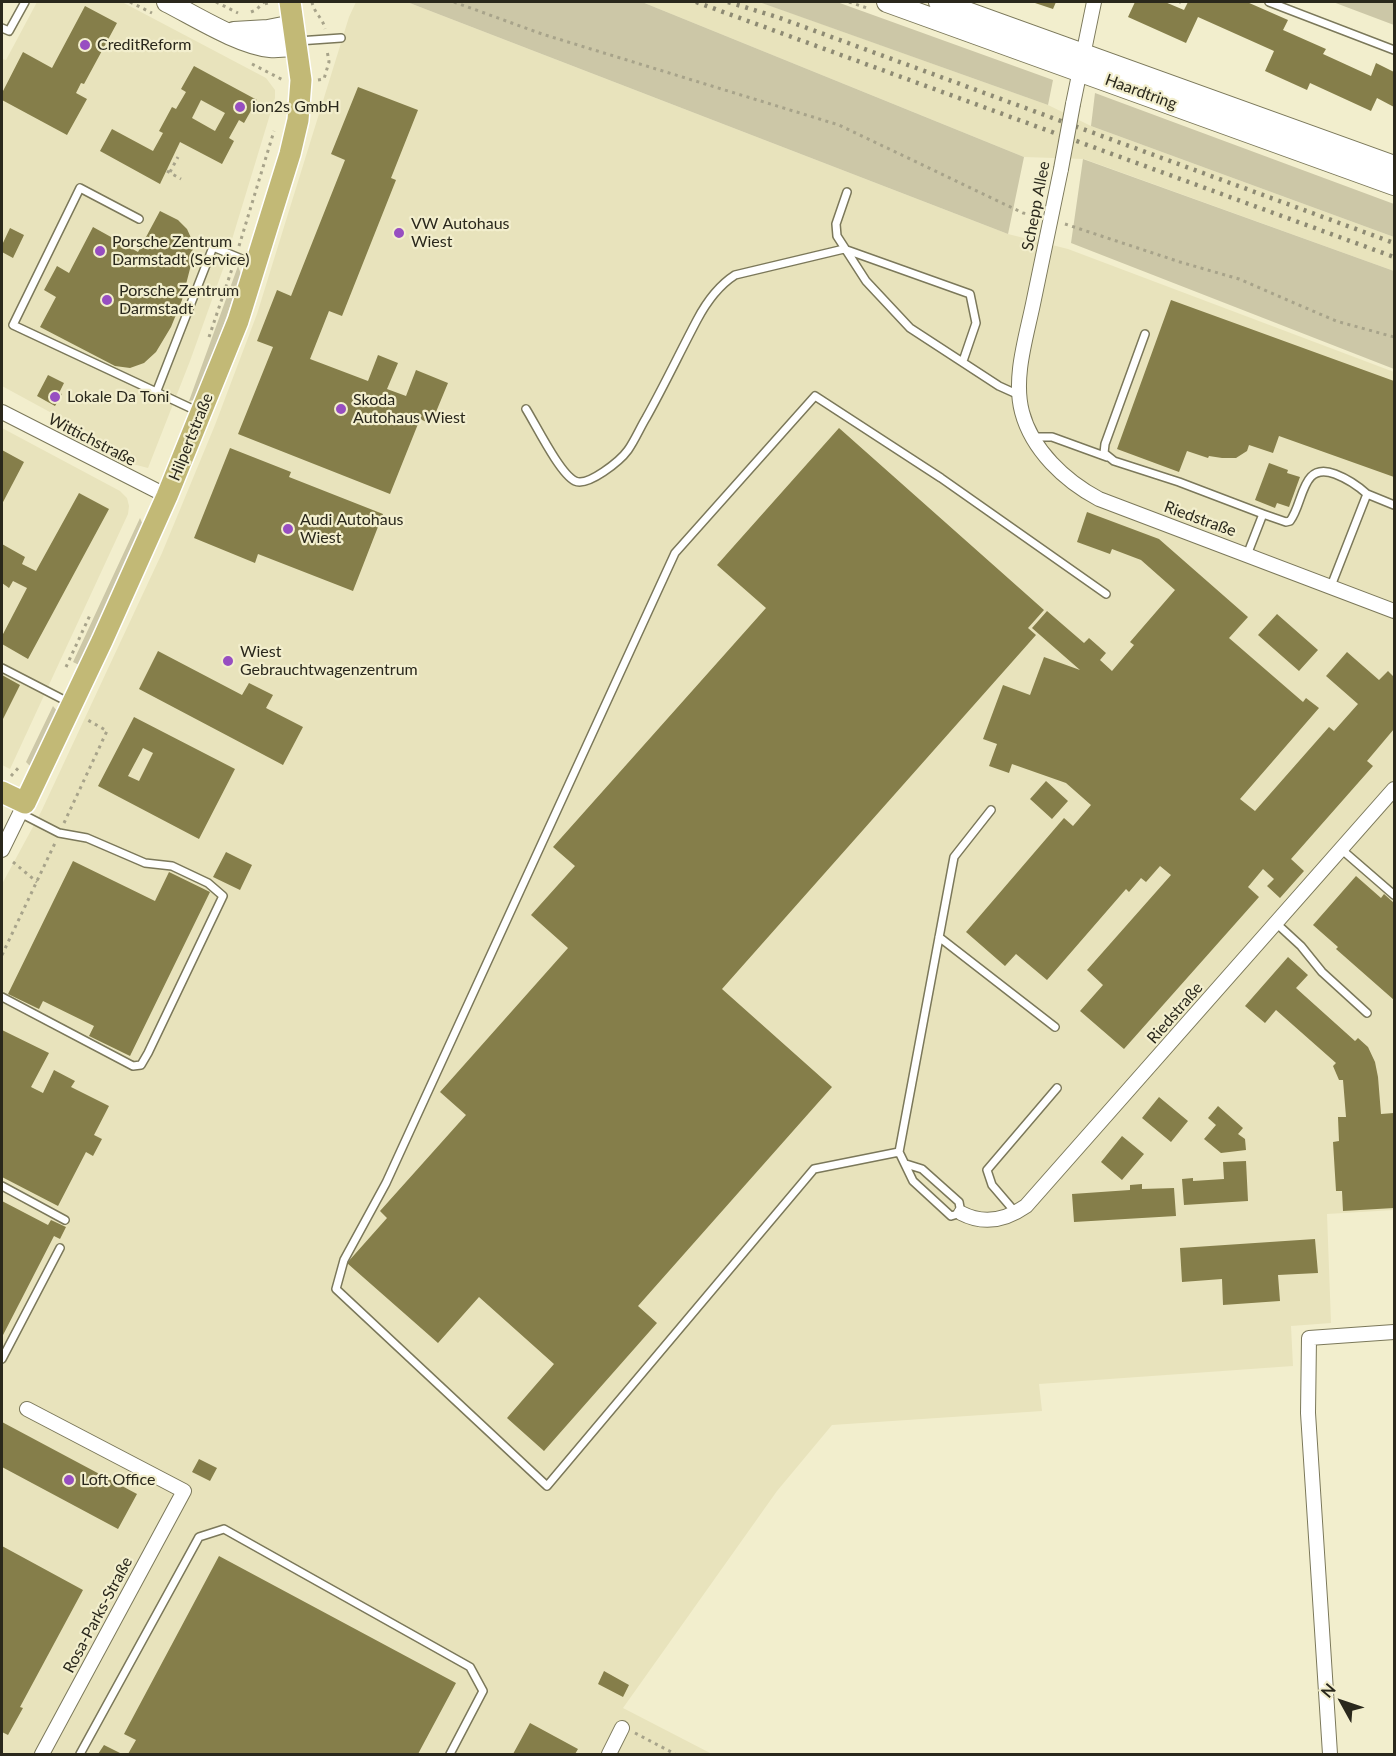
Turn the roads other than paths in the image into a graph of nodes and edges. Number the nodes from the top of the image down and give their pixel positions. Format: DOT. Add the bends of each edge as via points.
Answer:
graph roads {
  1 [pos="25,2"];
  2 [pos="167,2"];
  3 [pos="290,2"];
  4 [pos="887,2"];
  5 [pos="939,2"];
  6 [pos="1094,2"];
  7 [pos="1269,2"];
  8 [pos="2,28"];
  9 [pos="296,37"];
  10 [pos="341,38"];
  11 [pos="1395,50"];
  12 [pos="1082,61"];
  13 [pos="1395,166"];
  14 [pos="1395,185"];
  15 [pos="847,192"];
  16 [pos="139,219"];
  17 [pos="844,249"];
  18 [pos="256,264"];
  19 [pos="1145,334"];
  20 [pos="963,362"];
  21 [pos="156,393"];
  22 [pos="1019,394"];
  23 [pos="526,409"];
  24 [pos="2,412"];
  25 [pos="201,414"];
  26 [pos="1024,418"];
  27 [pos="1032,437"];
  28 [pos="1107,457"];
  29 [pos="1367,494"];
  30 [pos="167,496"];
  31 [pos="1395,505"];
  32 [pos="1263,513"];
  33 [pos="1247,555"];
  34 [pos="1331,586"];
  35 [pos="1106,594"];
  36 [pos="1395,611"];
  37 [pos="2,668"];
  38 [pos="63,699"];
  39 [pos="4,787"];
  40 [pos="1395,789"];
  41 [pos="22,808"];
  42 [pos="991,810"];
  43 [pos="1341,849"];
  44 [pos="2,850"];
  45 [pos="1395,884"];
  46 [pos="1387,888"];
  47 [pos="1395,895"];
  48 [pos="1276,923"];
  49 [pos="939,937"];
  50 [pos="2,997"];
  51 [pos="1367,1013"];
  52 [pos="1055,1027"];
  53 [pos="1057,1088"];
  54 [pos="899,1152"];
  55 [pos="906,1164"];
  56 [pos="2,1186"];
  57 [pos="1016,1213"];
  58 [pos="961,1214"];
  59 [pos="65,1220"];
  60 [pos="60,1248"];
  61 [pos="1395,1332"];
  62 [pos="2,1359"];
  63 [pos="27,1409"];
  64 [pos="622,1728"];
  65 [pos="42,1755"];
  66 [pos="80,1755"];
  67 [pos="450,1755"];
  68 [pos="609,1755"];
  69 [pos="1330,1755"];
  1 -- 8 [label="lane" via="9,31"];
  2 -- 9 [label="main road" via="228,33 268,30"];
  3 -- 9 [label="main road, Hilpertstraße"];
  4 -- 12 [label="main road, Haardtring"];
  5 -- 12 [label="main road, Haardtring"];
  6 -- 12 [label="street, Schepp Allee"];
  7 -- 11 [label="lane"];
  9 -- 10 [label="lane"];
  9 -- 18 [label="main road, Hilpertstraße" via="301,90 296,128"];
  12 -- 13 [label="main road, Haardtring"];
  12 -- 14 [label="main road, Haardtring"];
  12 -- 22 [label="street, Schepp Allee, bridge" via="1021,363"];
  15 -- 17 [label="lane" via="836,224"];
  16 -- 21 [label="lane" via="80,188 14,325"];
  17 -- 20 [label="lane" via="866,281 910,328"];
  17 -- 20 [label="lane" via="970,294 976,323"];
  17 -- 23 [label="lane" via="735,275 720,285 698,318 627,451 586,483 567,474"];
  18 -- 21 [label="lane" via="213,247"];
  18 -- 25 [label="main road, Hilpertstraße"];
  19 -- 28 [label="lane" via="1105,444"];
  20 -- 22 [label="lane"];
  21 -- 25 [label="lane"];
  22 -- 26 [label="street, Schepp Allee"];
  24 -- 30 [label="street, Wittichstraße"];
  25 -- 30 [label="main road, Hilpertstraße"];
  26 -- 27 [label="street, Riedstraße"];
  27 -- 28 [label="lane" via="1052,437"];
  27 -- 33 [label="street, Riedstraße" via="1057,468 1090,494"];
  28 -- 32 [label="lane"];
  29 -- 31 [label="lane"];
  29 -- 32 [label="lane" via="1354,482 1319,471 1308,481 1290,521"];
  29 -- 34 [label="lane"];
  30 -- 38 [label="main road, Hilpertstraße"];
  32 -- 33 [label="lane"];
  33 -- 34 [label="street, Riedstraße"];
  34 -- 36 [label="street, Riedstraße"];
  35 -- 54 [label="lane" via="941,478 815,396 675,553 386,1183 344,1260 336,1289 547,1486 814,1169"];
  37 -- 38 [label="lane"];
  38 -- 41 [label="main road, Hilpertstraße"];
  39 -- 41 [label="main road"];
  40 -- 43 [label="street, Riedstraße"];
  41 -- 44 [label="street, Hilpertstraße"];
  41 -- 50 [label="lane" via="59,833 87,838 145,863 172,866 208,883 223,896 141,1065 133,1066"];
  42 -- 49 [label="lane" via="954,857"];
  43 -- 46 [label="lane"];
  43 -- 48 [label="street, Riedstraße"];
  45 -- 46 [label="lane"];
  46 -- 47 [label="lane"];
  48 -- 51 [label="lane"];
  48 -- 57 [label="street, Riedstraße" via="1036,1197"];
  49 -- 52 [label="lane"];
  49 -- 54 [label="lane"];
  53 -- 57 [label="lane" via="987,1170 992,1185"];
  54 -- 55 [label="lane"];
  55 -- 58 [label="lane" via="922,1169 959,1202"];
  55 -- 58 [label="lane" via="913,1180 951,1216"];
  56 -- 59 [label="lane"];
  57 -- 58 [label="street, Riedstraße" via="993,1220"];
  60 -- 62 [label="lane"];
  61 -- 69 [label="street" via="1309,1338 1308,1413"];
  63 -- 65 [label="street, Rosa-Parks-Straße" via="184,1491"];
  64 -- 68 [label="street"];
  66 -- 67 [label="lane" via="199,1537 224,1529 470,1667 483,1691"];
}
